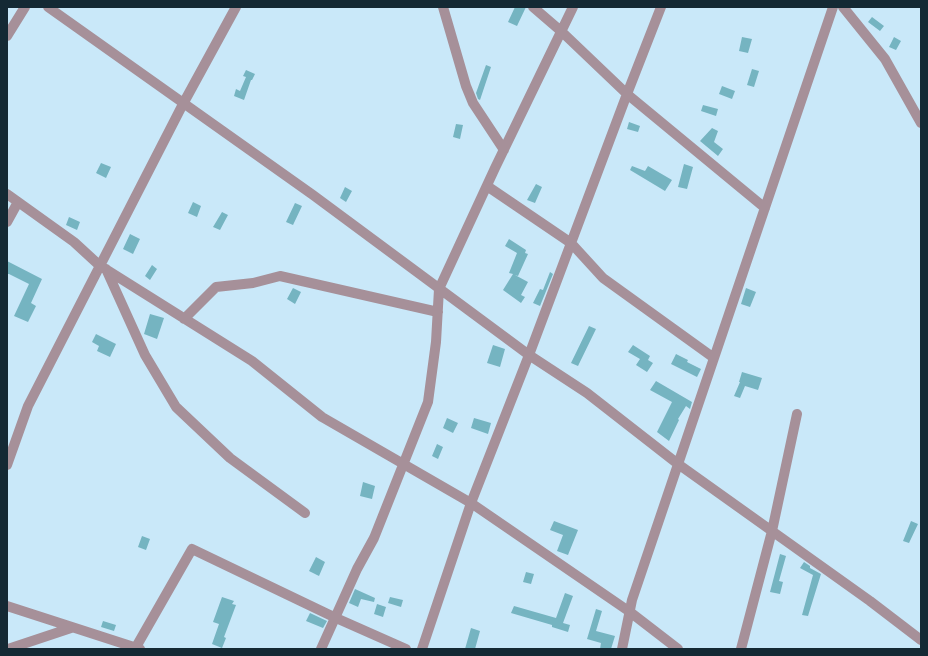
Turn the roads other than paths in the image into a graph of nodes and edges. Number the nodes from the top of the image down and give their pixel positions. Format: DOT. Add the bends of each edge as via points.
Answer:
graph roads {
  1 [pos="25,7"];
  2 [pos="48,7"];
  3 [pos="236,7"];
  4 [pos="443,7"];
  5 [pos="533,7"];
  6 [pos="573,7"];
  7 [pos="661,7"];
  8 [pos="833,7"];
  9 [pos="842,7"];
  10 [pos="562,32"];
  11 [pos="7,36"];
  12 [pos="627,94"];
  13 [pos="183,104"];
  14 [pos="921,123"];
  15 [pos="504,150"];
  16 [pos="487,186"];
  17 [pos="7,194"];
  18 [pos="18,202"];
  19 [pos="765,208"];
  20 [pos="7,222"];
  21 [pos="571,243"];
  22 [pos="103,267"];
  23 [pos="439,289"];
  24 [pos="438,312"];
  25 [pos="184,319"];
  26 [pos="529,355"];
  27 [pos="714,358"];
  28 [pos="797,414"];
  29 [pos="403,464"];
  30 [pos="678,464"];
  31 [pos="7,465"];
  32 [pos="471,503"];
  33 [pos="306,513"];
  34 [pos="772,531"];
  35 [pos="7,606"];
  36 [pos="630,612"];
  37 [pos="336,618"];
  38 [pos="71,628"];
  39 [pos="921,640"];
  40 [pos="138,648"];
  41 [pos="8,649"];
  42 [pos="321,649"];
  43 [pos="406,649"];
  44 [pos="422,649"];
  45 [pos="622,649"];
  46 [pos="678,649"];
  47 [pos="742,649"];
  1 -- 11 [label="street"];
  2 -- 13 [label="street"];
  3 -- 13 [label="street"];
  4 -- 15 [label="street" via="473,104"];
  5 -- 10 [label="street"];
  6 -- 10 [label="street"];
  7 -- 12 [label="street"];
  8 -- 19 [label="street"];
  9 -- 14 [label="street" via="885,59"];
  10 -- 12 [label="street"];
  10 -- 15 [label="street"];
  12 -- 19 [label="street"];
  12 -- 21 [label="street"];
  13 -- 22 [label="street"];
  13 -- 23 [label="street" via="313,195"];
  15 -- 16 [label="street"];
  16 -- 21 [label="street"];
  16 -- 23 [label="street"];
  17 -- 18 [label="street"];
  18 -- 20 [label="street"];
  18 -- 22 [label="street" via="74,242"];
  19 -- 27 [label="street"];
  21 -- 26 [label="street"];
  21 -- 27 [label="street" via="603,278"];
  22 -- 25 [label="street"];
  22 -- 31 [label="street" via="28,406"];
  22 -- 33 [label="street" via="145,355 176,407 230,458"];
  23 -- 24 [label="street"];
  23 -- 26 [label="street"];
  24 -- 25 [label="street" via="280,276 253,283 216,287"];
  24 -- 29 [label="street" via="428,402"];
  25 -- 29 [label="street" via="252,361 322,417"];
  26 -- 30 [label="street" via="587,393"];
  26 -- 32 [label="street"];
  27 -- 30 [label="street"];
  28 -- 34 [label="street"];
  29 -- 32 [label="street"];
  29 -- 37 [label="street" via="374,538 357,569"];
  30 -- 34 [label="street"];
  30 -- 36 [label="street"];
  32 -- 36 [label="street"];
  32 -- 44 [label="street"];
  34 -- 39 [label="street"];
  34 -- 47 [label="street"];
  35 -- 38 [label="street"];
  36 -- 45 [label="street"];
  36 -- 46 [label="street"];
  37 -- 40 [label="street" via="192,549"];
  37 -- 42 [label="street"];
  37 -- 43 [label="street"];
  38 -- 40 [label="street"];
  38 -- 41 [label="street"];
}
